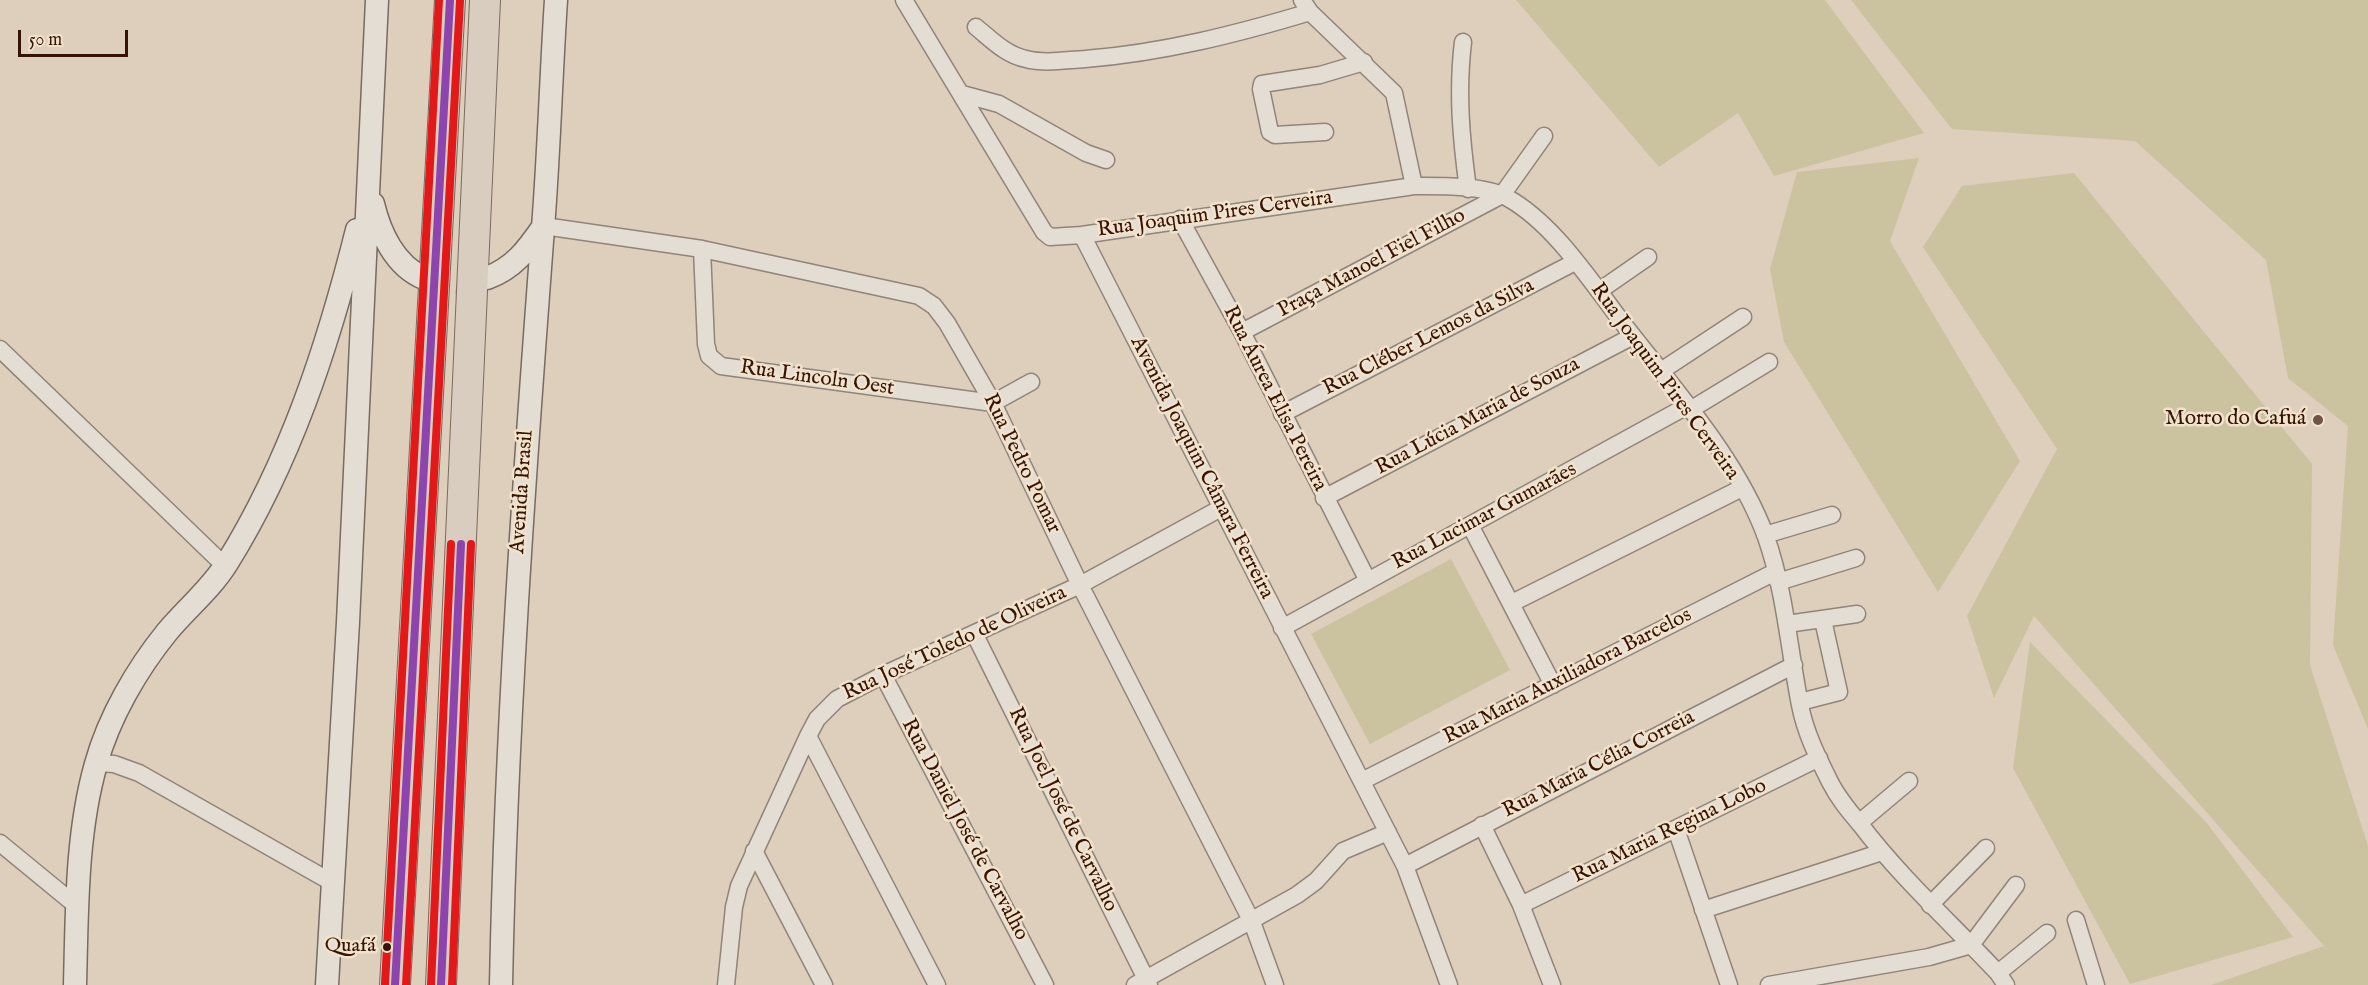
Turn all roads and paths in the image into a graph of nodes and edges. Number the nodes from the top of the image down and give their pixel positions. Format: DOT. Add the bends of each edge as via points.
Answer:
graph roads {
  1 [pos="376,0"];
  2 [pos="450,0"];
  3 [pos="485,0"];
  4 [pos="555,0"];
  5 [pos="904,0"];
  6 [pos="1306,6"];
  7 [pos="976,27"];
  8 [pos="1463,42"];
  9 [pos="1364,62"];
  10 [pos="962,94"];
  11 [pos="1326,132"];
  12 [pos="1544,136"];
  13 [pos="1106,160"];
  14 [pos="368,185"];
  15 [pos="1414,186"];
  16 [pos="1468,189"];
  17 [pos="1502,195"];
  18 [pos="1180,219"];
  19 [pos="544,226"];
  20 [pos="1082,235"];
  21 [pos="702,249"];
  22 [pos="1648,257"];
  23 [pos="1575,262"];
  24 [pos="365,273"];
  25 [pos="488,278"];
  26 [pos="1599,291"];
  27 [pos="340,299"];
  28 [pos="1743,316"];
  29 [pos="1242,333"];
  30 [pos="1633,336"];
  31 [pos="0,349"];
  32 [pos="1769,362"];
  33 [pos="1661,371"];
  34 [pos="1031,382"];
  35 [pos="993,403"];
  36 [pos="1688,408"];
  37 [pos="1282,414"];
  38 [pos="1742,489"];
  39 [pos="1324,498"];
  40 [pos="1221,508"];
  41 [pos="1832,515"];
  42 [pos="1471,527"];
  43 [pos="1765,536"];
  44 [pos="1856,558"];
  45 [pos="225,566"];
  46 [pos="1776,577"];
  47 [pos="1368,581"];
  48 [pos="1080,585"];
  49 [pos="1512,603"];
  50 [pos="1857,614"];
  51 [pos="1823,620"];
  52 [pos="1788,624"];
  53 [pos="1282,628"];
  54 [pos="975,635"];
  55 [pos="1794,665"];
  56 [pos="883,675"];
  57 [pos="1553,685"];
  58 [pos="1800,702"];
  59 [pos="808,736"];
  60 [pos="1819,758"];
  61 [pos="96,763"];
  62 [pos="1362,781"];
  63 [pos="1909,781"];
  64 [pos="1859,823"];
  65 [pos="1482,825"];
  66 [pos="1676,829"];
  67 [pos="1388,832"];
  68 [pos="0,843"];
  69 [pos="1986,848"];
  70 [pos="754,851"];
  71 [pos="1882,852"];
  72 [pos="1405,866"];
  73 [pos="333,883"];
  74 [pos="2016,885"];
  75 [pos="1521,905"];
  76 [pos="1930,905"];
  77 [pos="78,907"];
  78 [pos="1703,910"];
  79 [pos="2076,920"];
  80 [pos="1252,922"];
  81 [pos="2047,933"];
  82 [pos="1971,945"];
  83 [pos="2002,979"];
  84 [pos="1144,983"];
  85 [pos="75,985"];
  86 [pos="327,985"];
  87 [pos="394,985"];
  88 [pos="441,985"];
  89 [pos="501,985"];
  90 [pos="726,985"];
  91 [pos="824,985"];
  92 [pos="937,985"];
  93 [pos="1044,985"];
  94 [pos="1275,985"];
  95 [pos="1449,985"];
  96 [pos="1552,985"];
  97 [pos="1729,985"];
  98 [pos="1769,985"];
  99 [pos="2097,985"];
  1 -- 14 [label="main road"];
  2 -- 87 [label="highway"];
  3 -- 88 [label="highway"];
  4 -- 19 [label="main road, Avenida Brasil"];
  5 -- 10 [label="street"];
  6 -- 7 [label="street" via="1216,39 1119,56 1050,62 1009,54"];
  6 -- 9 [label="street"];
  8 -- 16 [label="street" via="1459,118"];
  9 -- 11 [label="street" via="1320,75 1263,84 1270,132"];
  9 -- 15 [label="street" via="1398,102"];
  10 -- 13 [label="street" via="999,104 1086,153"];
  10 -- 20 [label="street" via="1044,232 1050,237"];
  12 -- 17 [label="street"];
  14 -- 24 [label="main road"];
  14 -- 24 [label="main road" via="394,254 419,276 390,269"];
  14 -- 27 [label="main road"];
  15 -- 16 [label="street, Rua Joaquim Pires Cerveira"];
  15 -- 18 [label="street, Rua Joaquim Pires Cerveira"];
  16 -- 17 [label="street, Rua Joaquim Pires Cerveira"];
  17 -- 23 [label="street, Rua Joaquim Pires Cerveira" via="1537,218"];
  17 -- 29 [label="street, Praça Manoel Fiel Filho"];
  18 -- 20 [label="street, Rua Joaquim Pires Cerveira"];
  18 -- 29 [label="street, Rua Áurea Elisa Pereira"];
  19 -- 21 [label="street, Rua Pedro Pomar"];
  19 -- 25 [label="main road" via="516,262"];
  19 -- 89 [label="main road, Avenida Brasil" via="517,578"];
  20 -- 40 [label="street, Avenida Joaquim Câmara Ferreira"];
  21 -- 35 [label="street, Rua Pedro Pomar" via="919,296 934,306 947,323"];
  21 -- 35 [label="street, Rua Lincoln Oest" via="706,344 710,356 721,366"];
  22 -- 26 [label="street"];
  23 -- 26 [label="street, Rua Joaquim Pires Cerveira"];
  23 -- 37 [label="street, Rua Cléber Lemos da Silva"];
  24 -- 27 [label="main road"];
  24 -- 73 [label="main road"];
  26 -- 30 [label="street, Rua Joaquim Pires Cerveira"];
  27 -- 45 [label="main road" via="288,449"];
  28 -- 33 [label="street"];
  29 -- 37 [label="street, Rua Áurea Elisa Pereira"];
  30 -- 33 [label="street, Rua Joaquim Pires Cerveira"];
  30 -- 39 [label="street, Rua Lúcia Maria de Souza"];
  31 -- 45 [label="street"];
  32 -- 36 [label="street, Rua Lucimar Gumarães"];
  33 -- 36 [label="street, Rua Joaquim Pires Cerveira"];
  34 -- 35 [label="street"];
  35 -- 48 [label="street, Rua Pedro Pomar"];
  36 -- 38 [label="street, Rua Joaquim Pires Cerveira"];
  36 -- 42 [label="street, Rua Lucimar Gumarães"];
  37 -- 39 [label="street, Rua Áurea Elisa Pereira"];
  38 -- 43 [label="street, Rua Joaquim Pires Cerveira"];
  38 -- 49 [label="street"];
  39 -- 47 [label="street, Rua Áurea Elisa Pereira"];
  40 -- 48 [label="street, Rua José Toledo de Oliveira"];
  40 -- 53 [label="street, Avenida Joaquim Câmara Ferreira"];
  41 -- 43 [label="street"];
  42 -- 47 [label="street, Rua Lucimar Gumarães"];
  42 -- 49 [label="street"];
  43 -- 46 [label="street, Rua Joaquim Pires Cerveira"];
  44 -- 46 [label="street, Rua Maria Auxiliadora Barcelos"];
  45 -- 61 [label="main road" via="130,683"];
  46 -- 52 [label="street, Rua Joaquim Pires Cerveira"];
  46 -- 57 [label="street, Rua Maria Auxiliadora Barcelos"];
  47 -- 53 [label="street, Rua Lucimar Gumarães"];
  48 -- 54 [label="street, Rua José Toledo de Oliveira"];
  48 -- 80 [label="street, Rua Pedro Pomar"];
  49 -- 57 [label="street"];
  50 -- 51 [label="street"];
  51 -- 52 [label="street"];
  51 -- 58 [label="street" via="1839,692"];
  52 -- 55 [label="street, Rua Joaquim Pires Cerveira"];
  53 -- 62 [label="street, Avenida Joaquim Câmara Ferreira"];
  54 -- 56 [label="street, Rua José Toledo de Oliveira"];
  54 -- 84 [label="street, Rua Joel José de Carvalho"];
  55 -- 58 [label="street, Rua Joaquim Pires Cerveira"];
  55 -- 65 [label="street, Rua Maria Célia Correia"];
  56 -- 59 [label="street, Rua José Toledo de Oliveira" via="837,699 825,709"];
  56 -- 93 [label="street, Rua Daniel José de Carvalho"];
  57 -- 62 [label="street, Rua Maria Auxiliadora Barcelos"];
  58 -- 60 [label="street, Rua Joaquim Pires Cerveira"];
  59 -- 70 [label="street, Rua José Toledo de Oliveira"];
  59 -- 92 [label="street"];
  60 -- 64 [label="street, Rua Joaquim Pires Cerveira" via="1841,801"];
  60 -- 66 [label="street, Rua Maria Regina Lobo"];
  61 -- 73 [label="street" via="114,764 139,773"];
  61 -- 77 [label="main road" via="82,850"];
  62 -- 67 [label="street, Avenida Joaquim Câmara Ferreira"];
  63 -- 64 [label="street"];
  64 -- 71 [label="street, Rua Joaquim Pires Cerveira"];
  65 -- 72 [label="street, Rua Maria Célia Correia"];
  65 -- 75 [label="street"];
  66 -- 75 [label="street, Rua Maria Regina Lobo"];
  66 -- 78 [label="street"];
  67 -- 72 [label="street, Avenida Joaquim Câmara Ferreira"];
  67 -- 80 [label="street" via="1343,851 1307,888"];
  68 -- 77 [label="street"];
  69 -- 76 [label="street"];
  70 -- 90 [label="street, Rua José Toledo de Oliveira" via="735,907"];
  70 -- 91 [label="street"];
  71 -- 76 [label="street, Rua Joaquim Pires Cerveira"];
  71 -- 78 [label="street"];
  72 -- 95 [label="street, Avenida Joaquim Câmara Ferreira"];
  73 -- 86 [label="main road"];
  74 -- 82 [label="street"];
  75 -- 96 [label="street"];
  76 -- 82 [label="street, Rua Joaquim Pires Cerveira"];
  77 -- 85 [label="main road"];
  78 -- 97 [label="street"];
  79 -- 99 [label="street"];
  80 -- 84 [label="street"];
  80 -- 94 [label="street, Rua Pedro Pomar"];
  81 -- 83 [label="street"];
  82 -- 83 [label="street, Rua Joaquim Pires Cerveira"];
  82 -- 98 [label="street" via="1929,957"];
}
